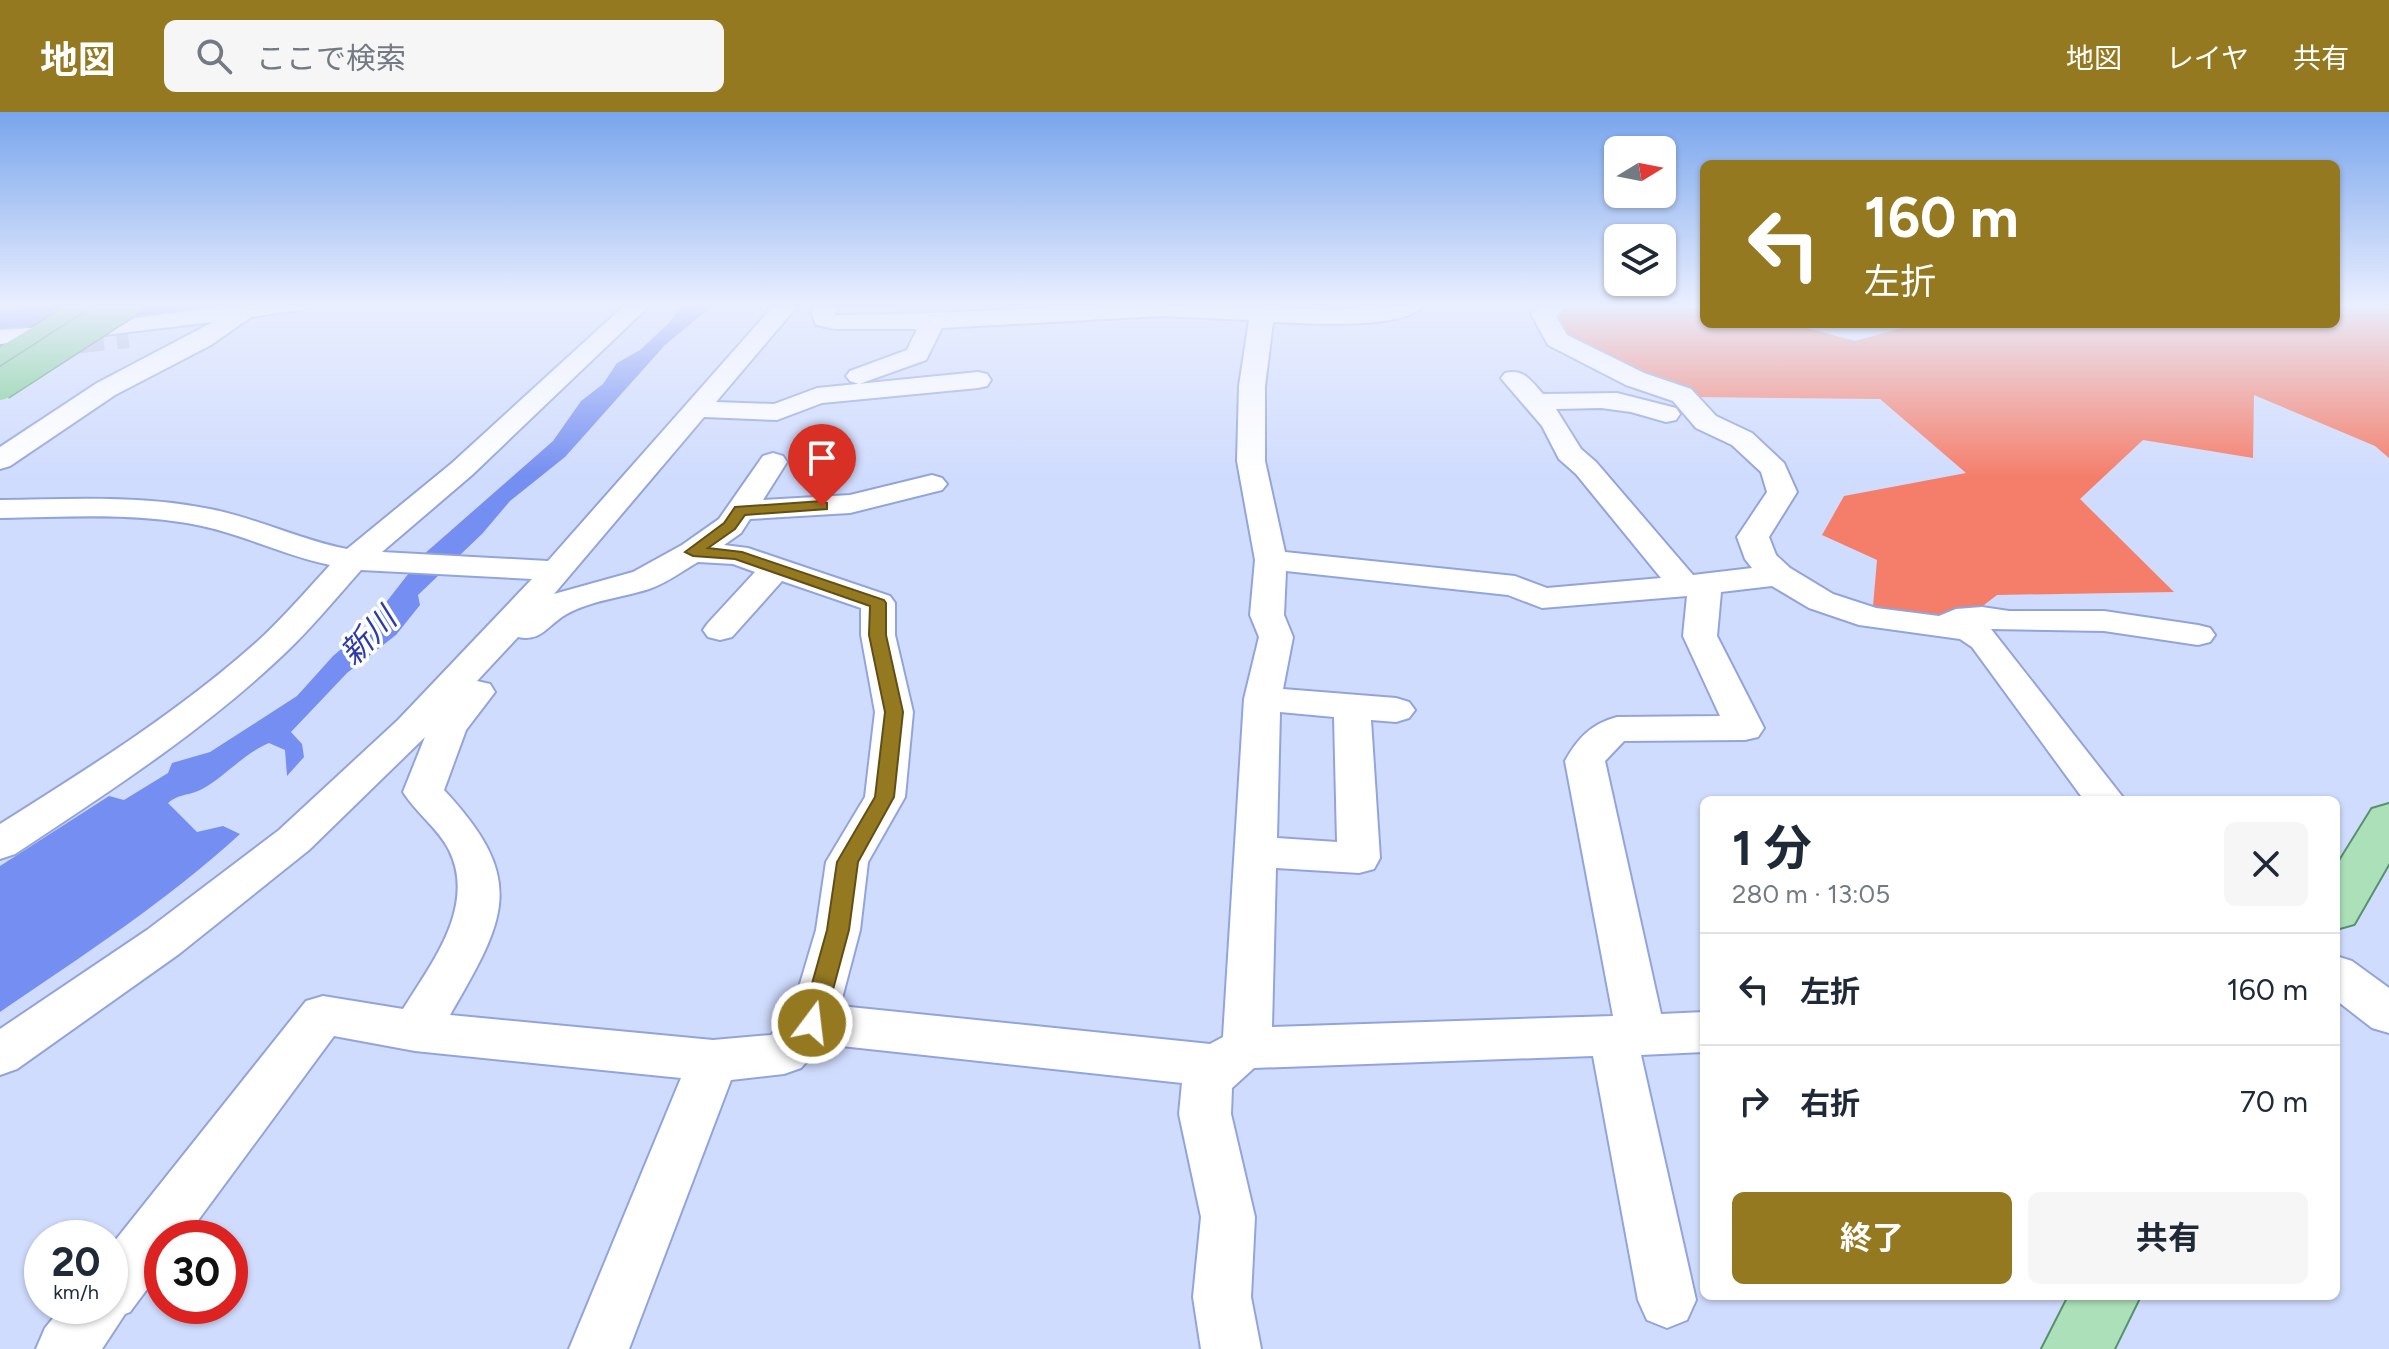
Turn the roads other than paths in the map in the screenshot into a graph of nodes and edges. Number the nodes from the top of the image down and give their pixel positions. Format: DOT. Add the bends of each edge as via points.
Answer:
graph roads {
  1 [pos="37,362"];
  2 [pos="44,362"];
  3 [pos="159,362"];
  4 [pos="577,362"];
  5 [pos="737,362"];
  6 [pos="748,362"];
  7 [pos="898,362"];
  8 [pos="1255,362"];
  9 [pos="1600,362"];
  10 [pos="1514,378"];
  11 [pos="978,380"];
  12 [pos="0,385"];
  13 [pos="0,393"];
  14 [pos="817,396"];
  15 [pos="1535,403"];
  16 [pos="708,410"];
  17 [pos="1706,422"];
  18 [pos="0,460"];
  19 [pos="773,462"];
  20 [pos="932,484"];
  21 [pos="0,486"];
  22 [pos="0,494"];
  23 [pos="0,509"];
  24 [pos="740,510"];
  25 [pos="693,552"];
  26 [pos="360,560"];
  27 [pos="1271,560"];
  28 [pos="562,565"];
  29 [pos="776,568"];
  30 [pos="1778,575"];
  31 [pos="1695,585"];
  32 [pos="1949,625"];
  33 [pos="720,630"];
  34 [pos="2198,635"];
  35 [pos="1262,699"];
  36 [pos="1352,706"];
  37 [pos="1396,710"];
  38 [pos="2102,796"];
  39 [pos="2389,821"];
  40 [pos="0,844"];
  41 [pos="1255,852"];
  42 [pos="2340,903"];
  43 [pos="2340,977"];
  44 [pos="2389,1014"];
  45 [pos="812,1023"];
  46 [pos="415,1031"];
  47 [pos="1700,1032"];
  48 [pos="1627,1035"];
  49 [pos="0,1055"];
  50 [pos="1234,1057"];
  51 [pos="713,1061"];
  52 [pos="128,1269"];
  53 [pos="1667,1300"];
  54 [pos="2105,1300"];
  55 [pos="85,1324"];
  56 [pos="66,1349"];
  57 [pos="599,1349"];
  58 [pos="1231,1349"];
  59 [pos="2076,1349"];
  1 -- 12 [label="highway, bridge"];
  2 -- 13 [label="highway"];
  3 -- 18 [label="street" via="106,389"];
  4 -- 26 [label="street"];
  5 -- 28 [label="street"];
  6 -- 16 [label="street"];
  7 -- 14 [label="street"];
  8 -- 27 [label="street" via="1251,461"];
  9 -- 17 [label="street" via="1682,395"];
  10 -- 15 [label="street"];
  11 -- 14 [label="street"];
  14 -- 16 [label="street" via="777,412"];
  15 -- 17 [label="street" via="1612,399"];
  15 -- 31 [label="street" via="1554,423 1569,453"];
  16 -- 28 [label="street"];
  17 -- 30 [label="street" via="1742,439 1774,469 1782,492 1753,537 1761,559"];
  19 -- 24 [label="street"];
  20 -- 24 [label="street" via="850,504"];
  21 -- 22 [label="street" via="10,486"];
  23 -- 26 [label="street" via="178,512 301,550"];
  24 -- 25 [label="street" via="730,526"];
  25 -- 29 [label="street" via="737,555"];
  25 -- 46 [label="street" via="639,581 579,594 542,613 448,727 423,792 470,850 481,881 475,923"];
  26 -- 28 [label="street"];
  26 -- 40 [label="street" via="272,647 191,714"];
  27 -- 31 [label="street" via="1515,586 1542,598"];
  27 -- 35 [label="street" via="1267,615 1276,637"];
  28 -- 49 [label="street" via="411,729 294,840 163,942"];
  29 -- 33 [label="street"];
  29 -- 45 [label="street" via="878,603 878,635 894,712 885,797 847,862 838,930"];
  30 -- 31 [label="street"];
  30 -- 32 [label="street" via="1821,601 1871,618"];
  31 -- 48 [label="street" via="1700,636 1745,728 1617,729 1603,735 1585,761"];
  32 -- 34 [label="street" via="1956,619 1982,617 2104,621"];
  32 -- 38 [label="street" via="1984,640"];
  35 -- 36 [label="street"];
  35 -- 41 [label="street"];
  36 -- 37 [label="street"];
  36 -- 41 [label="street" via="1359,858"];
  39 -- 42 [label="main road"];
  41 -- 50 [label="street"];
  43 -- 44 [label="street"];
  45 -- 50 [label="street"];
  45 -- 51 [label="street" via="784,1054"];
  46 -- 51 [label="street"];
  46 -- 52 [label="street" via="323,1015"];
  47 -- 48 [label="street"];
  48 -- 50 [label="street"];
  48 -- 53 [label="street"];
  50 -- 58 [label="street" via="1207,1081 1205,1114 1228,1217 1222,1297"];
  51 -- 57 [label="street"];
  54 -- 59 [label="main road"];
  55 -- 56 [label="street"];
}
